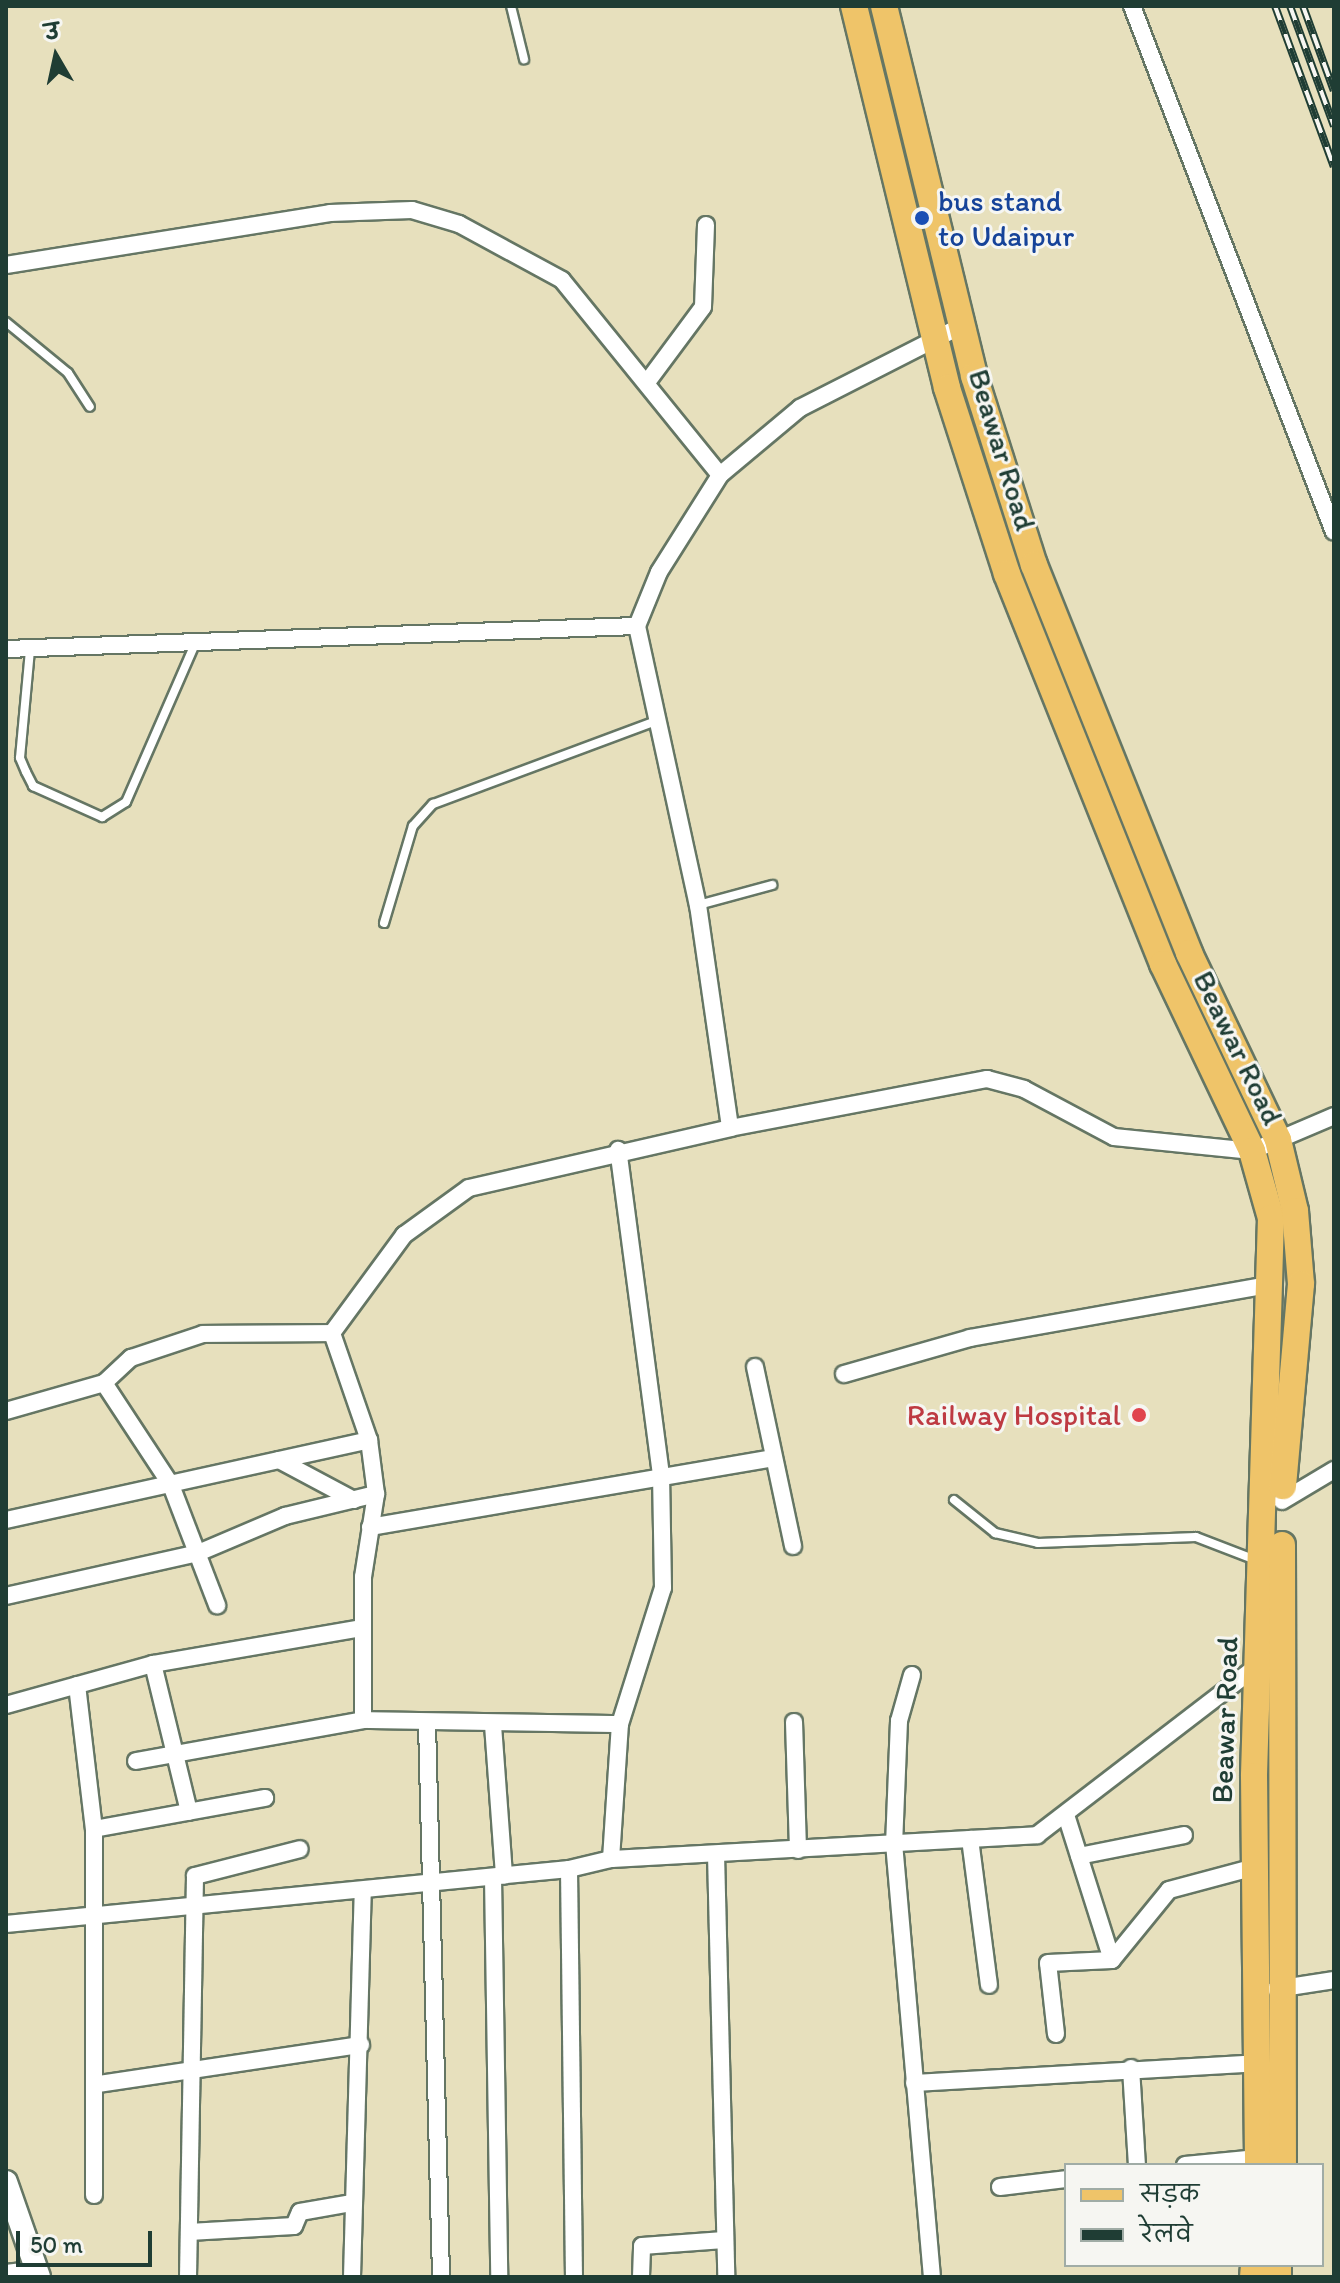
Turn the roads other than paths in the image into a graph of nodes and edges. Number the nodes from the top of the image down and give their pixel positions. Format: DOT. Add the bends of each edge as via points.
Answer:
graph roads {
  1 [pos="511,6"];
  2 [pos="854,6"];
  3 [pos="884,6"];
  4 [pos="1132,6"];
  5 [pos="524,59"];
  6 [pos="706,225"];
  7 [pos="6,265"];
  8 [pos="6,322"];
  9 [pos="961,326"];
  10 [pos="935,339"];
  11 [pos="648,381"];
  12 [pos="90,407"];
  13 [pos="720,475"];
  14 [pos="1334,532"];
  15 [pos="637,626"];
  16 [pos="194,646"];
  17 [pos="6,649"];
  18 [pos="30,650"];
  19 [pos="653,717"];
  20 [pos="772,885"];
  21 [pos="698,905"];
  22 [pos="384,923"];
  23 [pos="1334,1116"];
  24 [pos="730,1128"];
  25 [pos="1278,1140"];
  26 [pos="618,1150"];
  27 [pos="1252,1151"];
  28 [pos="1272,1284"];
  29 [pos="332,1333"];
  30 [pos="755,1367"];
  31 [pos="844,1374"];
  32 [pos="104,1383"];
  33 [pos="6,1411"];
  34 [pos="1276,1437"];
  35 [pos="369,1440"];
  36 [pos="772,1458"];
  37 [pos="279,1460"];
  38 [pos="1334,1470"];
  39 [pos="661,1475"];
  40 [pos="171,1485"];
  41 [pos="376,1494"];
  42 [pos="1277,1498"];
  43 [pos="354,1500"];
  44 [pos="954,1500"];
  45 [pos="6,1520"];
  46 [pos="369,1534"];
  47 [pos="793,1546"];
  48 [pos="198,1553"];
  49 [pos="1272,1566"];
  50 [pos="6,1596"];
  51 [pos="217,1605"];
  52 [pos="362,1628"];
  53 [pos="1269,1661"];
  54 [pos="153,1664"];
  55 [pos="912,1675"];
  56 [pos="77,1685"];
  57 [pos="6,1705"];
  58 [pos="363,1720"];
  59 [pos="794,1722"];
  60 [pos="427,1723"];
  61 [pos="620,1724"];
  62 [pos="493,1725"];
  63 [pos="175,1757"];
  64 [pos="136,1761"];
  65 [pos="265,1798"];
  66 [pos="189,1812"];
  67 [pos="1066,1815"];
  68 [pos="94,1829"];
  69 [pos="1184,1835"];
  70 [pos="970,1839"];
  71 [pos="894,1843"];
  72 [pos="300,1849"];
  73 [pos="798,1850"];
  74 [pos="716,1854"];
  75 [pos="1079,1856"];
  76 [pos="611,1859"];
  77 [pos="1255,1867"];
  78 [pos="569,1869"];
  79 [pos="498,1877"];
  80 [pos="431,1884"];
  81 [pos="363,1891"];
  82 [pos="196,1908"];
  83 [pos="100,1918"];
  84 [pos="6,1924"];
  85 [pos="1112,1960"];
  86 [pos="1334,1980"];
  87 [pos="989,1985"];
  88 [pos="1283,1989"];
  89 [pos="1254,1991"];
  90 [pos="1056,2034"];
  91 [pos="361,2045"];
  92 [pos="1257,2063"];
  93 [pos="1131,2068"];
  94 [pos="192,2073"];
  95 [pos="914,2083"];
  96 [pos="99,2084"];
  97 [pos="1137,2163"];
  98 [pos="1266,2163"];
  99 [pos="1064,2179"];
  100 [pos="6,2182"];
  101 [pos="1000,2187"];
  102 [pos="94,2195"];
  103 [pos="352,2203"];
  104 [pos="189,2232"];
  105 [pos="724,2240"];
  106 [pos="6,2273"];
  107 [pos="39,2273"];
  108 [pos="188,2277"];
  109 [pos="352,2277"];
  110 [pos="441,2277"];
  111 [pos="499,2277"];
  112 [pos="574,2277"];
  113 [pos="641,2277"];
  114 [pos="726,2277"];
  115 [pos="932,2277"];
  1 -- 5 [label="lane"];
  2 -- 10 [label="main road, Beawar Road"];
  3 -- 9 [label="main road, Beawar Road"];
  4 -- 14 [label="street"];
  6 -- 11 [label="street" via="703,307"];
  7 -- 11 [label="street" via="330,213 412,210 459,224 562,280"];
  8 -- 12 [label="lane" via="68,373"];
  9 -- 10 [label="street"];
  9 -- 25 [label="main road, Beawar Road" via="1083,700 1189,953"];
  10 -- 13 [label="street" via="800,408"];
  10 -- 27 [label="main road, Beawar Road" via="1056,711 1163,964"];
  11 -- 13 [label="street"];
  13 -- 15 [label="street" via="659,572"];
  15 -- 16 [label="street"];
  15 -- 19 [label="street"];
  16 -- 18 [label="street"];
  16 -- 18 [label="lane" via="126,802 102,817 33,786 26,772 20,758"];
  17 -- 18 [label="street"];
  19 -- 21 [label="street"];
  19 -- 22 [label="lane" via="433,804 413,826"];
  20 -- 21 [label="lane"];
  21 -- 24 [label="street"];
  23 -- 25 [label="street"];
  24 -- 26 [label="street"];
  24 -- 27 [label="street" via="987,1079 1024,1089 1114,1137"];
  25 -- 27 [label="street"];
  25 -- 34 [label="main road, Beawar Road" via="1295,1211 1301,1284"];
  26 -- 29 [label="street" via="469,1188 430,1211"];
  26 -- 39 [label="street"];
  27 -- 28 [label="main road, Beawar Road" via="1271,1218"];
  28 -- 31 [label="street" via="970,1338"];
  28 -- 34 [label="main road, Beawar Road"];
  29 -- 32 [label="street" via="203,1334 131,1358"];
  29 -- 35 [label="street"];
  30 -- 36 [label="street"];
  32 -- 33 [label="street"];
  32 -- 40 [label="street"];
  34 -- 42 [label="main road, Beawar Road"];
  35 -- 37 [label="street"];
  35 -- 41 [label="street"];
  36 -- 39 [label="street"];
  36 -- 47 [label="street"];
  37 -- 40 [label="street"];
  37 -- 43 [label="street"];
  38 -- 42 [label="street"];
  39 -- 46 [label="street"];
  39 -- 61 [label="street" via="663,1588"];
  40 -- 45 [label="street"];
  40 -- 48 [label="street"];
  41 -- 43 [label="street"];
  41 -- 46 [label="street"];
  42 -- 49 [label="main road, Beawar Road"];
  43 -- 48 [label="street" via="285,1516"];
  44 -- 49 [label="lane" via="995,1533 1038,1543 1211,1541"];
  46 -- 52 [label="street"];
  48 -- 50 [label="street"];
  48 -- 51 [label="street"];
  49 -- 53 [label="main road, Beawar Road"];
  52 -- 54 [label="street"];
  52 -- 58 [label="street"];
  53 -- 67 [label="street"];
  53 -- 77 [label="main road, Beawar Road"];
  53 -- 88 [label="main road, Beawar Road"];
  54 -- 56 [label="street"];
  54 -- 63 [label="street"];
  55 -- 71 [label="street" via="899,1721"];
  56 -- 57 [label="street"];
  56 -- 68 [label="street"];
  58 -- 60 [label="street"];
  58 -- 63 [label="street"];
  59 -- 73 [label="street"];
  60 -- 62 [label="street"];
  60 -- 80 [label="street"];
  61 -- 62 [label="street"];
  61 -- 76 [label="street"];
  62 -- 79 [label="street"];
  63 -- 64 [label="street"];
  63 -- 66 [label="street"];
  65 -- 66 [label="street"];
  66 -- 68 [label="street"];
  67 -- 70 [label="street" via="1037,1835"];
  67 -- 75 [label="street"];
  68 -- 83 [label="street"];
  69 -- 75 [label="street"];
  70 -- 71 [label="street"];
  70 -- 87 [label="street"];
  71 -- 73 [label="street"];
  71 -- 95 [label="street"];
  72 -- 82 [label="street" via="195,1876"];
  73 -- 74 [label="street"];
  74 -- 76 [label="street"];
  74 -- 105 [label="street"];
  75 -- 85 [label="street"];
  76 -- 78 [label="street"];
  77 -- 85 [label="street" via="1169,1890"];
  77 -- 89 [label="main road, Beawar Road"];
  78 -- 79 [label="street"];
  78 -- 112 [label="street"];
  79 -- 80 [label="street"];
  79 -- 111 [label="street"];
  80 -- 81 [label="street"];
  80 -- 110 [label="street"];
  81 -- 82 [label="street"];
  81 -- 91 [label="street"];
  82 -- 83 [label="street"];
  82 -- 94 [label="street"];
  83 -- 84 [label="street"];
  83 -- 96 [label="street"];
  85 -- 90 [label="street" via="1048,1963"];
  86 -- 88 [label="street"];
  88 -- 89 [label="street"];
  88 -- 98 [label="main road, Beawar Road"];
  89 -- 92 [label="main road, Beawar Road"];
  91 -- 94 [label="street"];
  91 -- 103 [label="street"];
  92 -- 93 [label="street"];
  92 -- 98 [label="main road, Beawar Road"];
  93 -- 95 [label="street"];
  93 -- 97 [label="street"];
  94 -- 96 [label="street"];
  94 -- 104 [label="street"];
  95 -- 115 [label="street"];
  96 -- 102 [label="street"];
  99 -- 101 [label="street"];
  100 -- 107 [label="street"];
  103 -- 104 [label="street" via="300,2212 294,2226"];
  103 -- 109 [label="street"];
  104 -- 108 [label="street"];
  105 -- 113 [label="street" via="642,2246"];
  105 -- 114 [label="street"];
  106 -- 107 [label="street"];
}
